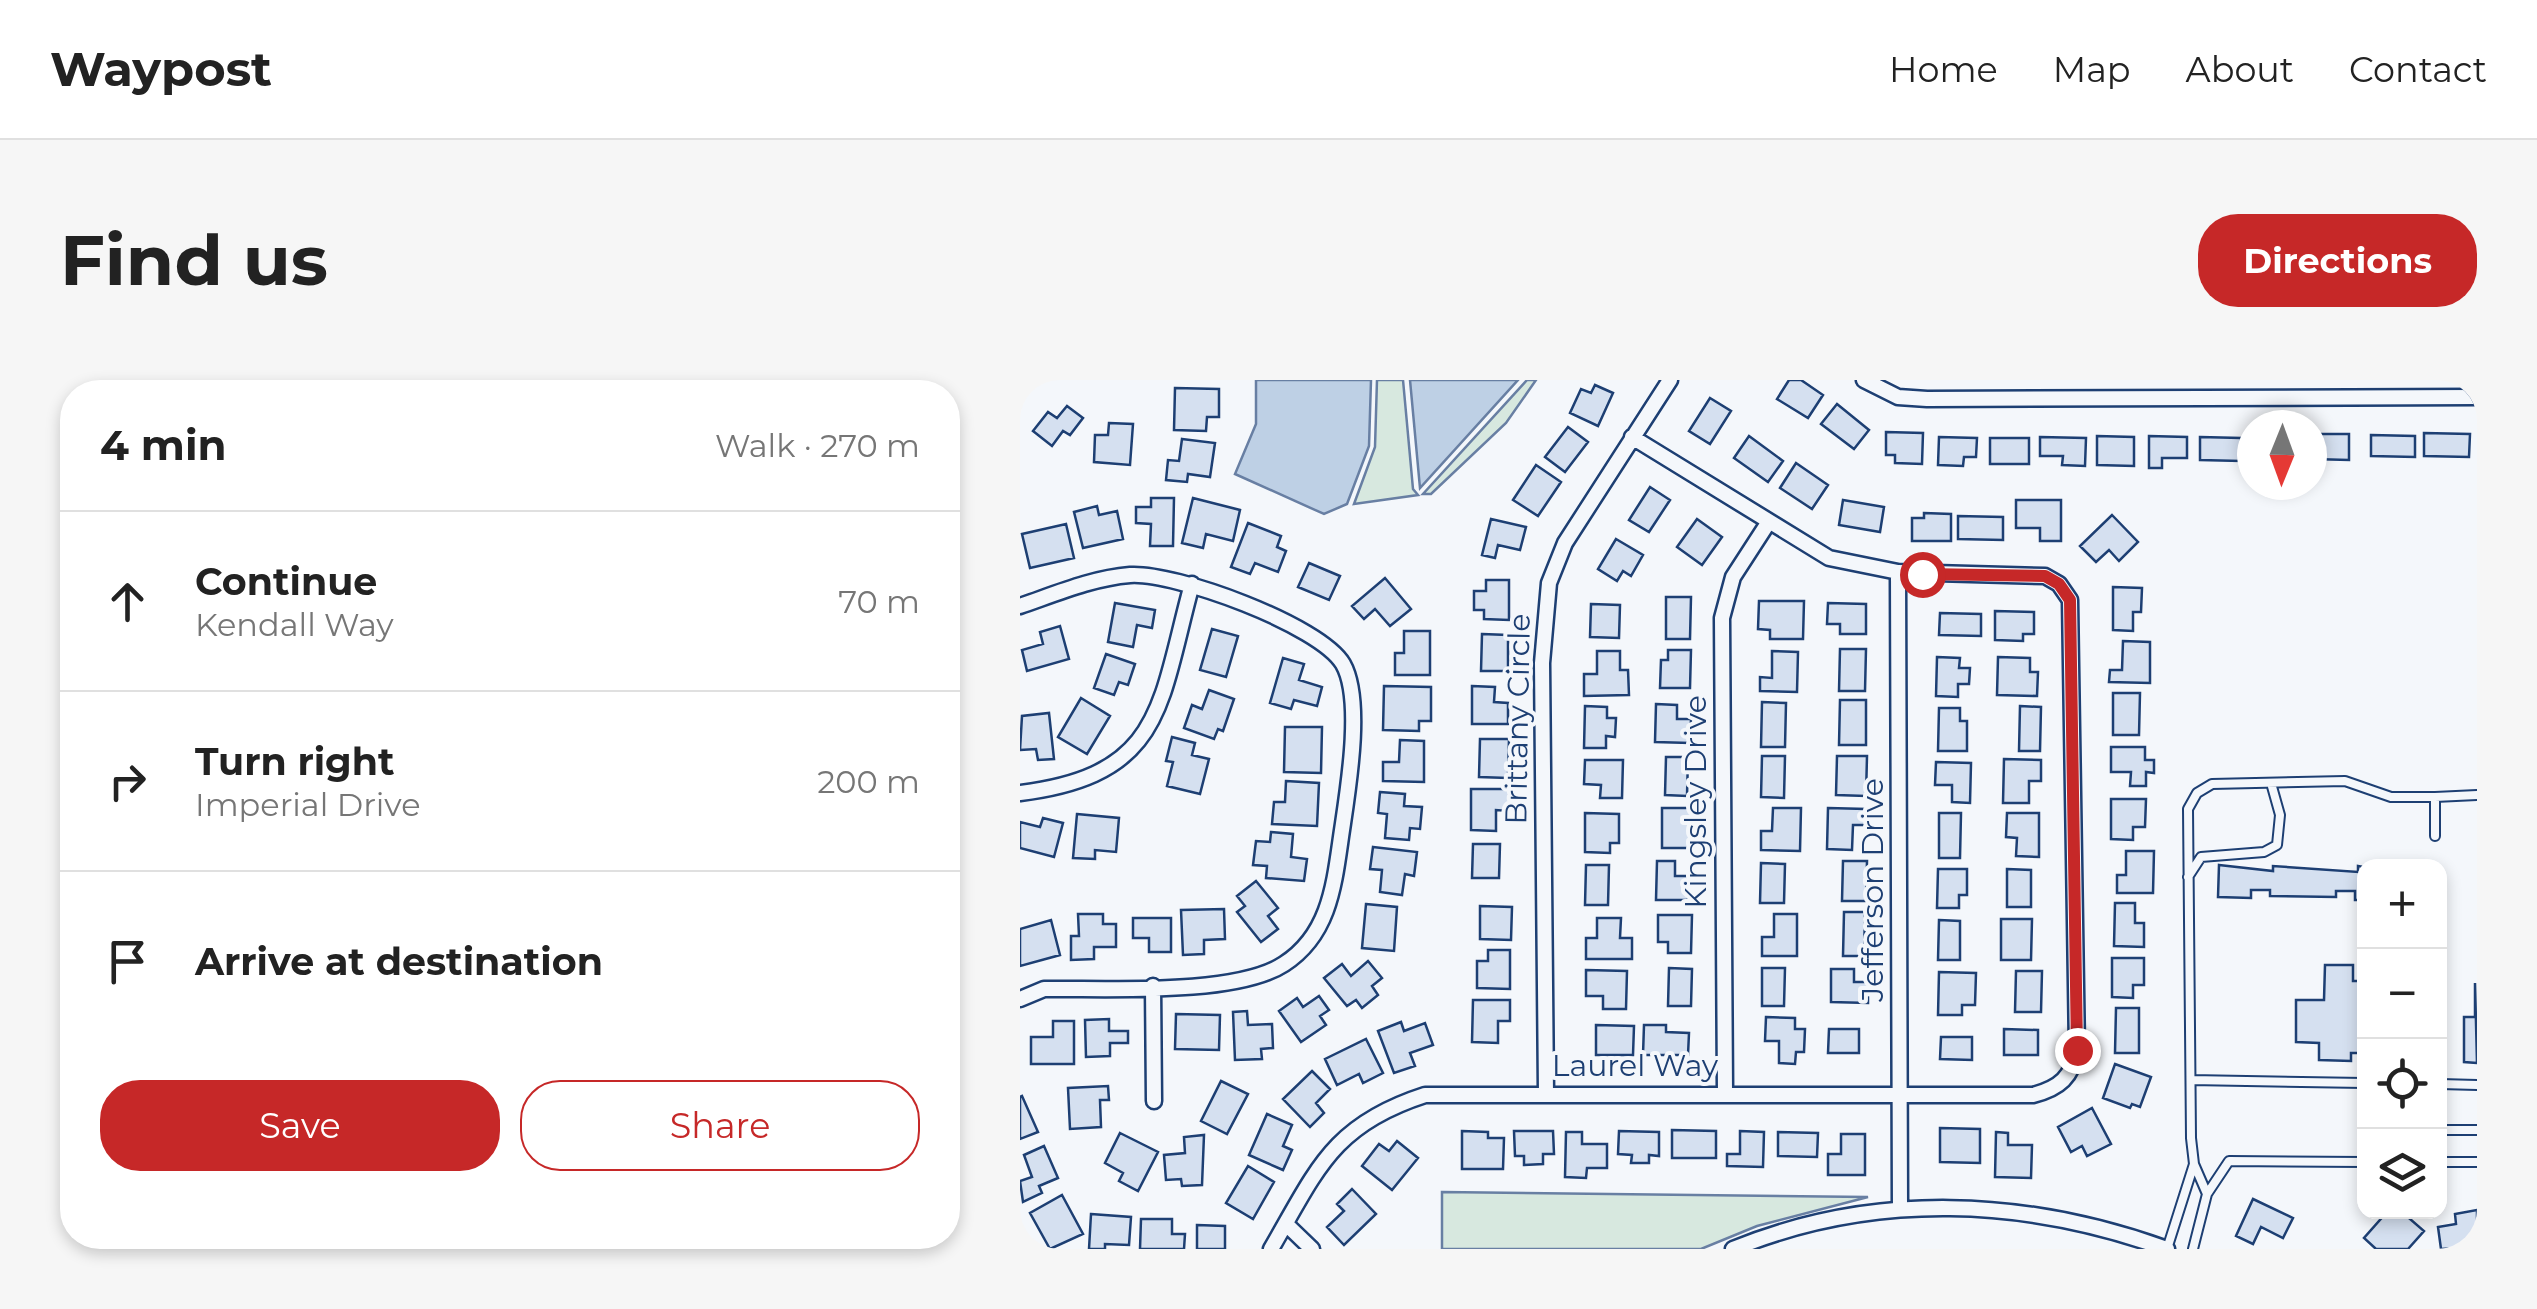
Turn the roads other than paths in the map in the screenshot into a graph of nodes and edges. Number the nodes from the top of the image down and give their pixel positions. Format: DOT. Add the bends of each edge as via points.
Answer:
graph roads {
  1 [pos="1670,380"];
  2 [pos="1864,380"];
  3 [pos="2477,397"];
  4 [pos="1632,437"];
  5 [pos="1768,523"];
  6 [pos="1898,572"];
  7 [pos="1192,584"];
  8 [pos="1020,606"];
  9 [pos="2271,782"];
  10 [pos="1020,793"];
  11 [pos="2477,795"];
  12 [pos="2435,798"];
  13 [pos="2435,836"];
  14 [pos="2188,877"];
  15 [pos="1152,986"];
  16 [pos="1020,999"];
  17 [pos="2191,1080"];
  18 [pos="2357,1083"];
  19 [pos="2447,1084"];
  20 [pos="2477,1084"];
  21 [pos="1546,1093"];
  22 [pos="1725,1094"];
  23 [pos="1902,1094"];
  24 [pos="1154,1101"];
  25 [pos="2447,1130"];
  26 [pos="2477,1130"];
  27 [pos="2357,1162"];
  28 [pos="2447,1162"];
  29 [pos="2477,1162"];
  30 [pos="2194,1164"];
  31 [pos="2206,1194"];
  32 [pos="1900,1206"];
  33 [pos="1286,1224"];
  34 [pos="1272,1249"];
  35 [pos="1312,1249"];
  36 [pos="1733,1249"];
  37 [pos="2167,1249"];
  38 [pos="2193,1249"];
  1 -- 4 [label="street, Brittany Circle"];
  2 -- 3 [label="street" via="1927,400"];
  4 -- 5 [label="street"];
  4 -- 21 [label="street, Brittany Circle" via="1565,543 1543,619"];
  5 -- 6 [label="street" via="1829,558"];
  5 -- 22 [label="street, Kingsley Drive" via="1723,604"];
  6 -- 23 [label="street, Jefferson Drive"];
  6 -- 23 [label="street, Laurel Way" via="2028,574 2059,584 2074,615 2077,1050 2067,1078 2033,1095"];
  7 -- 8 [label="street" via="1130,575"];
  7 -- 10 [label="street" via="1160,704 1139,741 1114,767 1088,780"];
  7 -- 15 [label="street" via="1320,640 1342,663 1352,702 1346,804 1334,890 1304,948 1260,976"];
  9 -- 12 [label="lane" via="2345,780 2391,796"];
  9 -- 14 [label="lane" via="2212,784 2197,793 2188,809"];
  9 -- 14 [label="lane" via="2280,815 2277,845 2201,857"];
  11 -- 12 [label="lane"];
  12 -- 13 [label="lane"];
  14 -- 17 [label="lane"];
  15 -- 16 [label="street" via="1044,990"];
  15 -- 24 [label="street"];
  17 -- 18 [label="lane"];
  17 -- 30 [label="lane"];
  19 -- 20 [label="lane"];
  21 -- 22 [label="street, Laurel Way"];
  21 -- 33 [label="street, Laurel Way" via="1425,1094 1394,1105 1334,1146"];
  22 -- 23 [label="street, Laurel Way"];
  23 -- 32 [label="street, Jefferson Drive"];
  25 -- 26 [label="lane"];
  27 -- 31 [label="lane" via="2229,1161"];
  28 -- 29 [label="lane"];
  30 -- 31 [label="lane"];
  30 -- 37 [label="lane"];
  31 -- 38 [label="lane"];
  32 -- 36 [label="street"];
  32 -- 37 [label="street" via="2005,1208"];
  33 -- 34 [label="street, Laurel Way"];
  33 -- 35 [label="street"];
}
